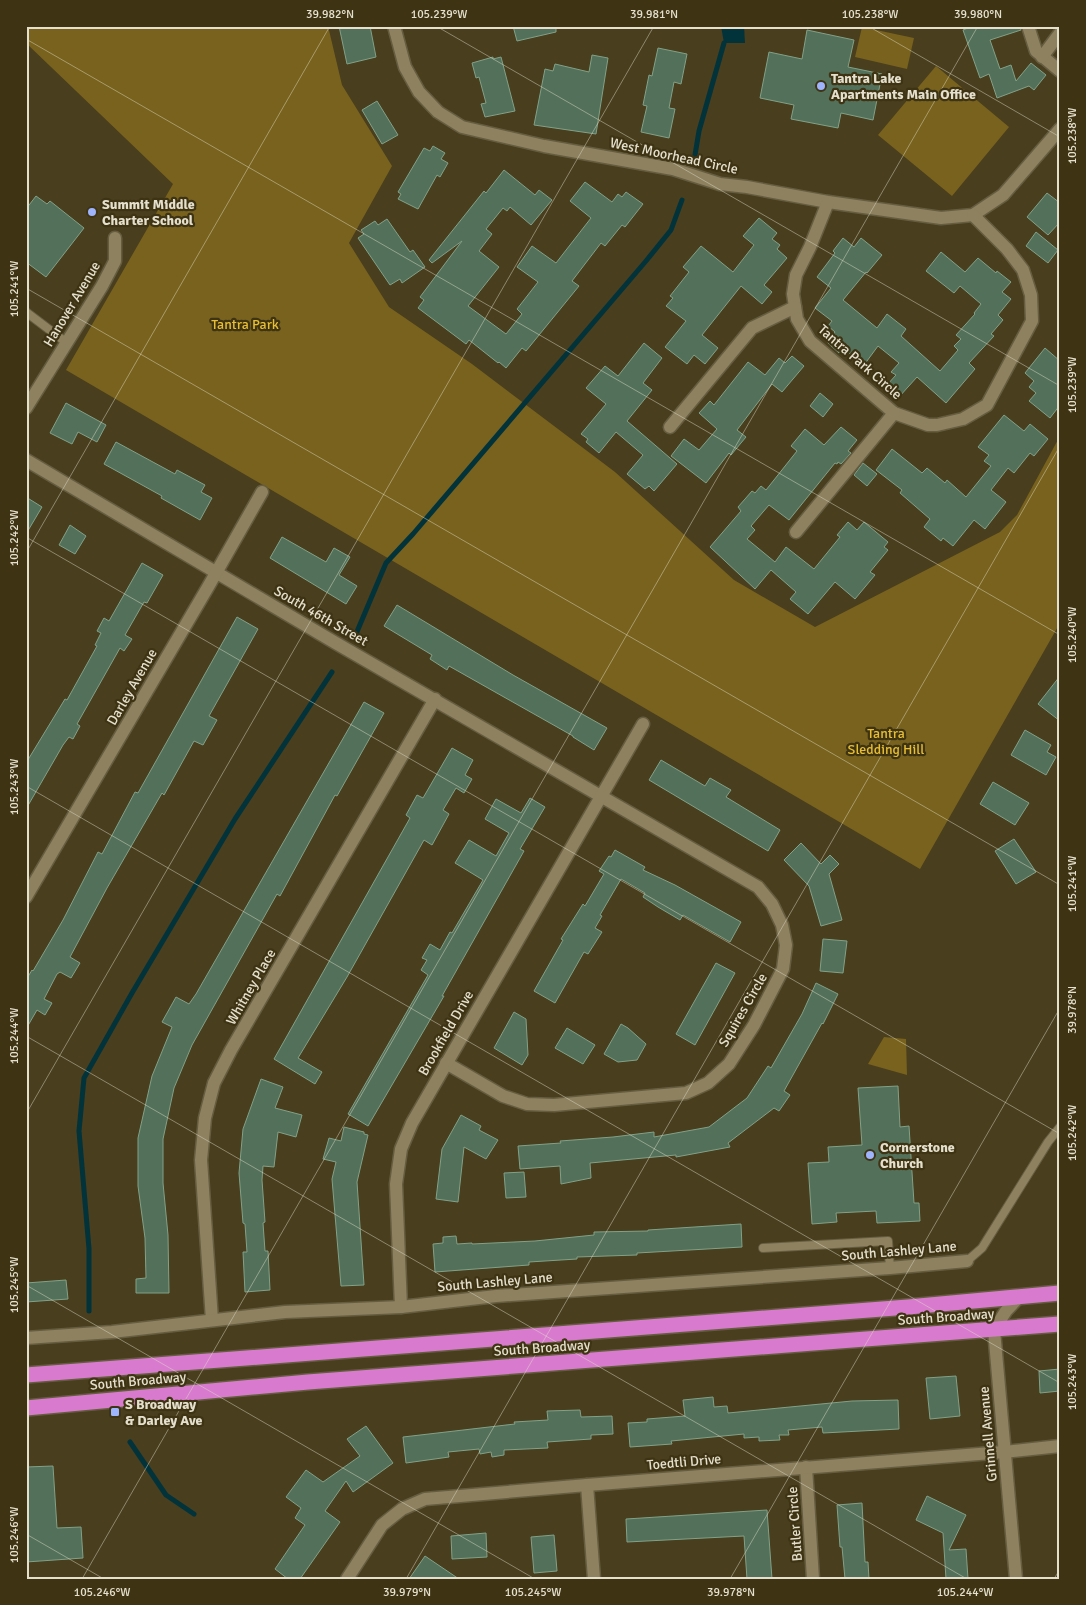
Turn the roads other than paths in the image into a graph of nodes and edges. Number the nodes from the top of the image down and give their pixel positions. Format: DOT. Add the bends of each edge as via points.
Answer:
graph roads {
  1 [pos="394,26"];
  2 [pos="1028,26"];
  3 [pos="1060,33"];
  4 [pos="1042,57"];
  5 [pos="1060,71"];
  6 [pos="1060,129"];
  7 [pos="828,202"];
  8 [pos="973,215"];
  9 [pos="115,238"];
  10 [pos="795,307"];
  11 [pos="26,312"];
  12 [pos="66,342"];
  13 [pos="26,408"];
  14 [pos="894,412"];
  15 [pos="670,427"];
  16 [pos="26,460"];
  17 [pos="262,492"];
  18 [pos="796,532"];
  19 [pos="217,572"];
  20 [pos="435,699"];
  21 [pos="643,724"];
  22 [pos="601,797"];
  23 [pos="26,897"];
  24 [pos="446,1063"];
  25 [pos="1060,1127"];
  26 [pos="763,1248"];
  27 [pos="967,1261"];
  28 [pos="890,1268"];
  29 [pos="1060,1293"];
  30 [pos="1020,1296"];
  31 [pos="401,1307"];
  32 [pos="212,1320"];
  33 [pos="1060,1324"];
  34 [pos="994,1330"];
  35 [pos="26,1338"];
  36 [pos="26,1375"];
  37 [pos="26,1408"];
  38 [pos="1060,1446"];
  39 [pos="1004,1452"];
  40 [pos="806,1467"];
  41 [pos="587,1485"];
  42 [pos="346,1579"];
  43 [pos="594,1579"];
  44 [pos="813,1579"];
  45 [pos="1016,1579"];
  1 -- 7 [label="street, West Moorhead Circle" via="405,67 418,92 438,112 462,127 544,146 672,169 720,184"];
  2 -- 4 [label="street" via="1036,51"];
  3 -- 4 [label="street"];
  4 -- 5 [label="street"];
  6 -- 8 [label="street, West Moorhead Circle" via="1003,195"];
  7 -- 8 [label="street, West Moorhead Circle" via="941,218"];
  7 -- 10 [label="street, Tantra Park Circle" via="796,275"];
  8 -- 14 [label="street, Tantra Park Circle" via="1008,248 1023,270 1031,295 1032,321 982,410 963,420 937,425 928,425"];
  9 -- 12 [label="street, Hanover Avenue" via="115,261"];
  10 -- 14 [label="street, Tantra Park Circle" via="797,319 810,341"];
  10 -- 15 [label="street" via="752,328"];
  11 -- 12 [label="lane"];
  12 -- 13 [label="street, Hanover Avenue"];
  14 -- 18 [label="street"];
  16 -- 19 [label="street, South 46th Street"];
  17 -- 19 [label="street, Darley Avenue"];
  19 -- 20 [label="street, South 46th Street"];
  19 -- 23 [label="street, Darley Avenue"];
  20 -- 22 [label="street, South 46th Street"];
  20 -- 32 [label="street, Whitney Place" via="214,1083 205,1118 200,1160"];
  21 -- 22 [label="street, Brookfield Drive"];
  22 -- 24 [label="street, Brookfield Drive"];
  22 -- 24 [label="street, Squires Circle" via="758,887 772,904 782,924 786,945 783,970 754,1025 729,1064 708,1083 686,1093 554,1105 527,1104 502,1096"];
  24 -- 31 [label="street, Brookfield Drive" via="401,1149 396,1184"];
  25 -- 27 [label="lane" via="982,1248"];
  26 -- 28 [label="lane" via="888,1240"];
  27 -- 28 [label="street, South Lashley Lane"];
  28 -- 31 [label="street, South Lashley Lane" via="496,1296"];
  29 -- 30 [label="highway, South Broadway"];
  30 -- 34 [label="street"];
  30 -- 36 [label="highway, South Broadway"];
  31 -- 32 [label="street, South Lashley Lane" via="285,1312"];
  32 -- 35 [label="street, South Lashley Lane"];
  33 -- 34 [label="highway, South Broadway"];
  34 -- 37 [label="highway, South Broadway" via="308,1382"];
  34 -- 39 [label="street, Grinnell Avenue"];
  38 -- 39 [label="street, Toedtli Drive"];
  39 -- 40 [label="street, Toedtli Drive"];
  39 -- 45 [label="street, Grinnell Avenue"];
  40 -- 41 [label="street, Toedtli Drive"];
  40 -- 44 [label="street, Butler Circle"];
  41 -- 42 [label="street, Toedtli Drive" via="425,1499 402,1508 382,1525"];
  41 -- 43 [label="street"];
}
